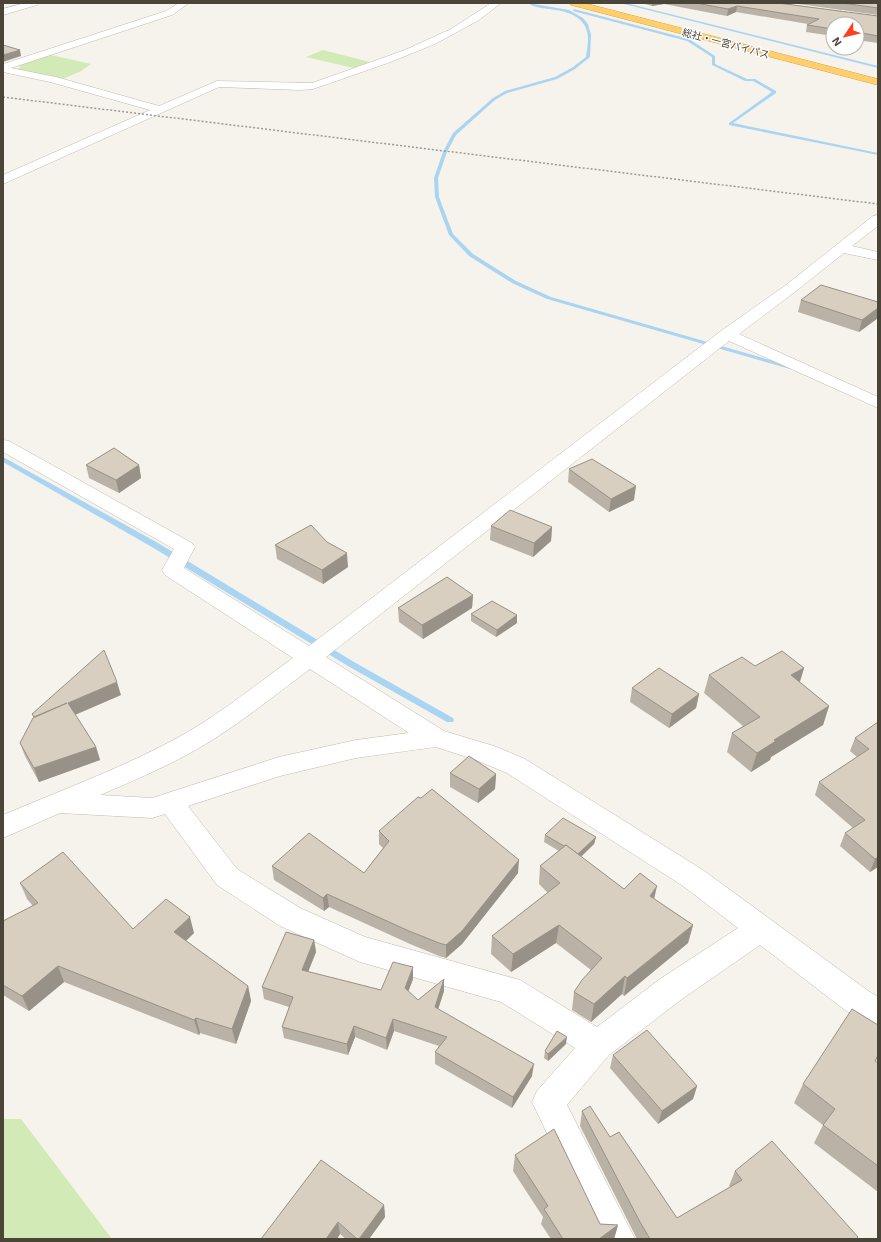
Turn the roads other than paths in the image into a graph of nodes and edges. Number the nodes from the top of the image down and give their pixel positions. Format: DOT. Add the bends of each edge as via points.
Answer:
graph roads {
  1 [pos="29,3"];
  2 [pos="185,3"];
  3 [pos="497,3"];
  4 [pos="574,3"];
  5 [pos="596,3"];
  6 [pos="857,3"];
  7 [pos="3,12"];
  8 [pos="856,16"];
  9 [pos="3,68"];
  10 [pos="878,75"];
  11 [pos="878,82"];
  12 [pos="161,110"];
  13 [pos="3,180"];
  14 [pos="878,219"];
  15 [pos="840,248"];
  16 [pos="878,256"];
  17 [pos="725,336"];
  18 [pos="878,403"];
  19 [pos="3,445"];
  20 [pos="318,652"];
  21 [pos="436,738"];
  22 [pos="170,802"];
  23 [pos="57,804"];
  24 [pos="3,827"];
  25 [pos="761,929"];
  26 [pos="878,1013"];
  27 [pos="598,1045"];
  28 [pos="617,1239"];
  1 -- 7 [label="street"];
  2 -- 9 [label="street" via="168,13"];
  3 -- 12 [label="street" via="470,22 418,48 313,86 217,84"];
  4 -- 11 [label="highway, 総社・一宮バイパス"];
  5 -- 10 [label="highway, 総社・一宮バイパス"];
  6 -- 8 [label="street" via="838,14"];
  9 -- 12 [label="street"];
  12 -- 13 [label="street"];
  14 -- 15 [label="street"];
  15 -- 16 [label="street"];
  15 -- 17 [label="street"];
  17 -- 18 [label="street"];
  17 -- 20 [label="street"];
  19 -- 20 [label="street" via="185,547 172,570"];
  20 -- 21 [label="street"];
  20 -- 23 [label="street" via="195,739 149,763"];
  21 -- 22 [label="street" via="356,749 279,767"];
  21 -- 25 [label="street" via="516,766 693,878"];
  22 -- 23 [label="street" via="152,808"];
  22 -- 27 [label="street" via="227,878 290,917 360,949 509,990"];
  23 -- 24 [label="street"];
  25 -- 26 [label="street" via="856,1000"];
  25 -- 27 [label="street" via="672,989"];
  27 -- 28 [label="street" via="548,1102"];
}
